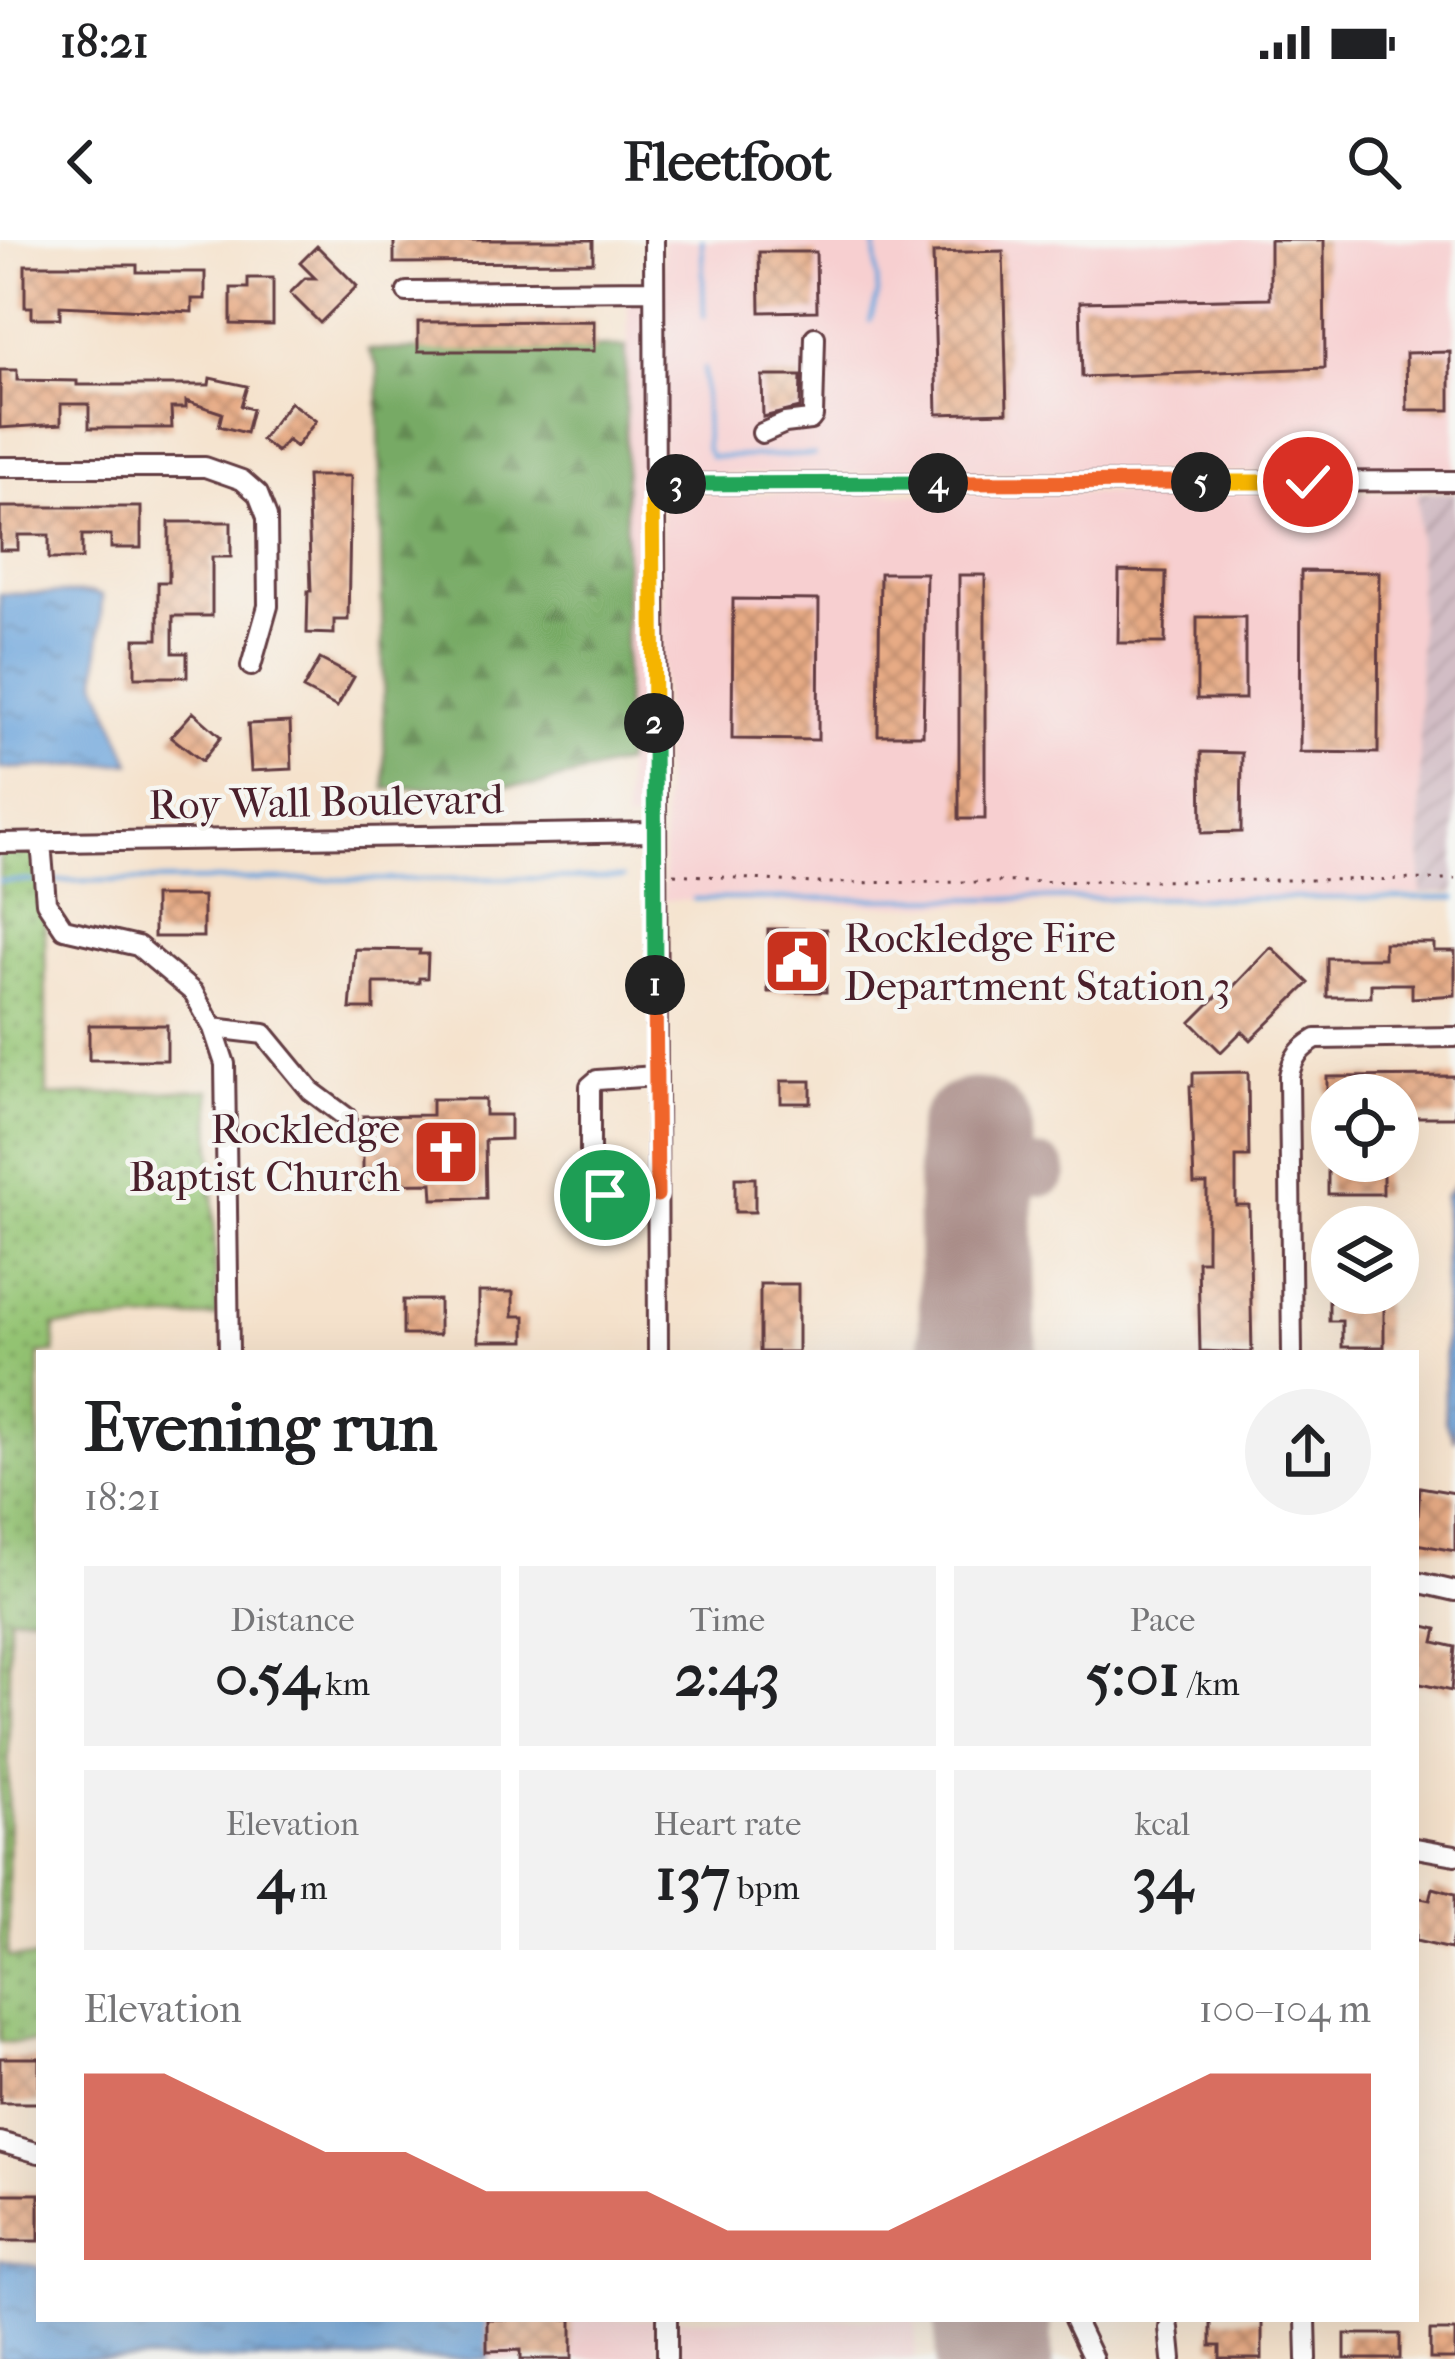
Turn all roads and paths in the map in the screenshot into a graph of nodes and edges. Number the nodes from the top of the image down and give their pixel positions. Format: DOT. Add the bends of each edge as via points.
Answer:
graph roads {
  1 [pos="654,240"];
  2 [pos="654,290"];
  3 [pos="406,292"];
  4 [pos="815,337"];
  5 [pos="762,434"];
  6 [pos="0,467"];
  7 [pos="1455,482"];
  8 [pos="652,484"];
  9 [pos="251,666"];
  10 [pos="654,832"];
  11 [pos="0,842"];
  12 [pos="41,842"];
  13 [pos="654,874"];
  14 [pos="1455,879"];
  15 [pos="213,1028"];
  16 [pos="1455,1037"];
  17 [pos="656,1076"];
  18 [pos="346,1117"];
  19 [pos="657,1195"];
  20 [pos="229,1350"];
  21 [pos="658,1350"];
  22 [pos="1292,1350"];
  23 [pos="1419,1583"];
  24 [pos="1455,1591"];
  25 [pos="1419,1850"];
  26 [pos="1455,1856"];
  27 [pos="0,2142"];
  28 [pos="36,2152"];
  29 [pos="667,2322"];
  30 [pos="1075,2322"];
  31 [pos="1306,2322"];
  32 [pos="1168,2328"];
  33 [pos="667,2359"];
  34 [pos="1093,2359"];
  35 [pos="1172,2359"];
  36 [pos="1306,2359"];
  1 -- 2 [label="street"];
  2 -- 3 [label="street"];
  2 -- 8 [label="street"];
  4 -- 5 [label="street" via="813,416"];
  6 -- 9 [label="street" via="205,466 242,480 267,517 268,606"];
  7 -- 8 [label="street"];
  8 -- 10 [label="street"];
  10 -- 12 [label="street, Roy Wall Boulevard"];
  10 -- 13 [label="street"];
  11 -- 12 [label="street, Roy Wall Boulevard"];
  12 -- 15 [label="street" via="46,902 64,929 138,946 193,992"];
  13 -- 14 [label="path" via="813,883"];
  13 -- 17 [label="street"];
  15 -- 18 [label="street" via="264,1034 311,1091"];
  15 -- 20 [label="street" via="225,1064"];
  16 -- 22 [label="street" via="1316,1039 1293,1059"];
  17 -- 19 [label="street"];
  17 -- 19 [label="street" via="590,1086 590,1189"];
  19 -- 21 [label="street"];
  23 -- 24 [label="street"];
  25 -- 26 [label="street"];
  27 -- 28 [label="street"];
  29 -- 33 [label="street"];
  30 -- 34 [label="street"];
  31 -- 36 [label="street"];
  32 -- 35 [label="street"];
}
